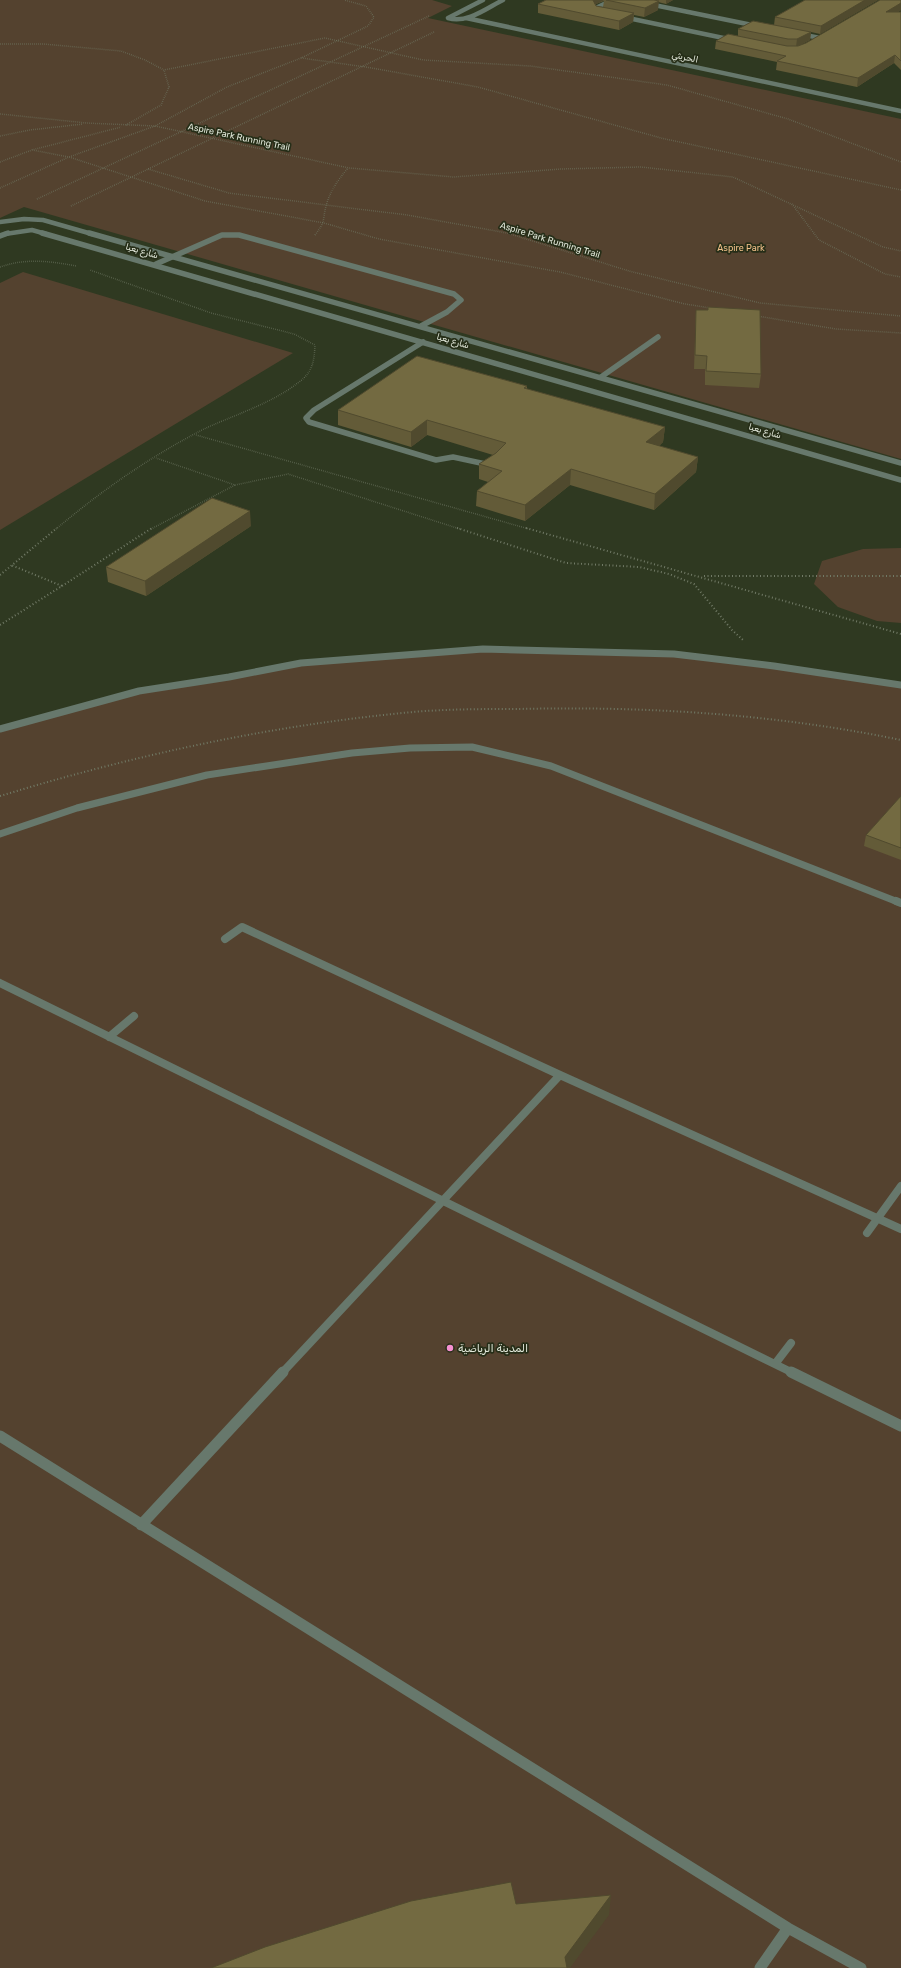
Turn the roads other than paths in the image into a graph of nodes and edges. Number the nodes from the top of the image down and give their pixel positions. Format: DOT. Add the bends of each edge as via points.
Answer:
graph roads {
  1 [pos="483,0"];
  2 [pos="504,0"];
  3 [pos="612,0"];
  4 [pos="642,3"];
  5 [pos="602,13"];
  6 [pos="618,16"];
  7 [pos="466,18"];
  8 [pos="766,28"];
  9 [pos="797,34"];
  10 [pos="827,34"];
  11 [pos="820,38"];
  12 [pos="741,41"];
  13 [pos="815,42"];
  14 [pos="901,111"];
  15 [pos="0,222"];
  16 [pos="0,236"];
  17 [pos="172,256"];
  18 [pos="156,264"];
  19 [pos="422,326"];
  20 [pos="430,337"];
  21 [pos="658,337"];
  22 [pos="601,377"];
  23 [pos="586,388"];
  24 [pos="901,463"];
  25 [pos="493,466"];
  26 [pos="901,480"];
  27 [pos="901,685"];
  28 [pos="0,729"];
  29 [pos="0,834"];
  30 [pos="901,902"];
  31 [pos="226,939"];
  32 [pos="0,983"];
  33 [pos="134,1016"];
  34 [pos="109,1037"];
  35 [pos="560,1074"];
  36 [pos="901,1186"];
  37 [pos="442,1201"];
  38 [pos="878,1218"];
  39 [pos="901,1229"];
  40 [pos="867,1234"];
  41 [pos="791,1343"];
  42 [pos="775,1364"];
  43 [pos="901,1426"];
  44 [pos="0,1436"];
  45 [pos="141,1525"];
  46 [pos="788,1928"];
  47 [pos="760,1968"];
  48 [pos="861,1968"];
  1 -- 7 [label="street" via="448,18"];
  2 -- 7 [label="street"];
  3 -- 5 [label="street" via="596,8"];
  4 -- 8 [label="street"];
  6 -- 12 [label="street"];
  7 -- 14 [label="street, الحريثي"];
  9 -- 11 [label="street"];
  10 -- 11 [label="street"];
  11 -- 13 [label="street"];
  15 -- 17 [label="street, شارع بعيا" via="43,220"];
  16 -- 18 [label="street, شارع بعيا" via="10,232 32,230"];
  17 -- 18 [label="street"];
  17 -- 19 [label="street, شارع بعيا"];
  17 -- 19 [label="street" via="222,235 239,235 454,294 461,300 447,312"];
  18 -- 20 [label="street, شارع بعيا"];
  19 -- 20 [label="street, شارع بعيا"];
  20 -- 22 [label="street, شارع بعيا"];
  20 -- 23 [label="street, شارع بعيا"];
  20 -- 25 [label="street" via="314,410 306,418 316,424 436,460 453,457"];
  21 -- 22 [label="street"];
  22 -- 23 [label="street"];
  22 -- 24 [label="street, شارع بعيا"];
  23 -- 26 [label="street, شارع بعيا"];
  27 -- 28 [label="street" via="674,654 483,649 301,663 139,691"];
  29 -- 30 [label="street" via="77,808 207,775 352,753 410,748 472,747 551,766"];
  31 -- 35 [label="street" via="242,927"];
  32 -- 34 [label="street"];
  33 -- 34 [label="street"];
  34 -- 37 [label="street"];
  35 -- 37 [label="street"];
  35 -- 38 [label="street"];
  36 -- 38 [label="street"];
  37 -- 42 [label="street"];
  37 -- 45 [label="street"];
  38 -- 39 [label="street"];
  38 -- 40 [label="street"];
  41 -- 42 [label="street"];
  42 -- 43 [label="street"];
  44 -- 45 [label="street"];
  45 -- 46 [label="street"];
  46 -- 47 [label="street"];
  46 -- 48 [label="street"];
}
